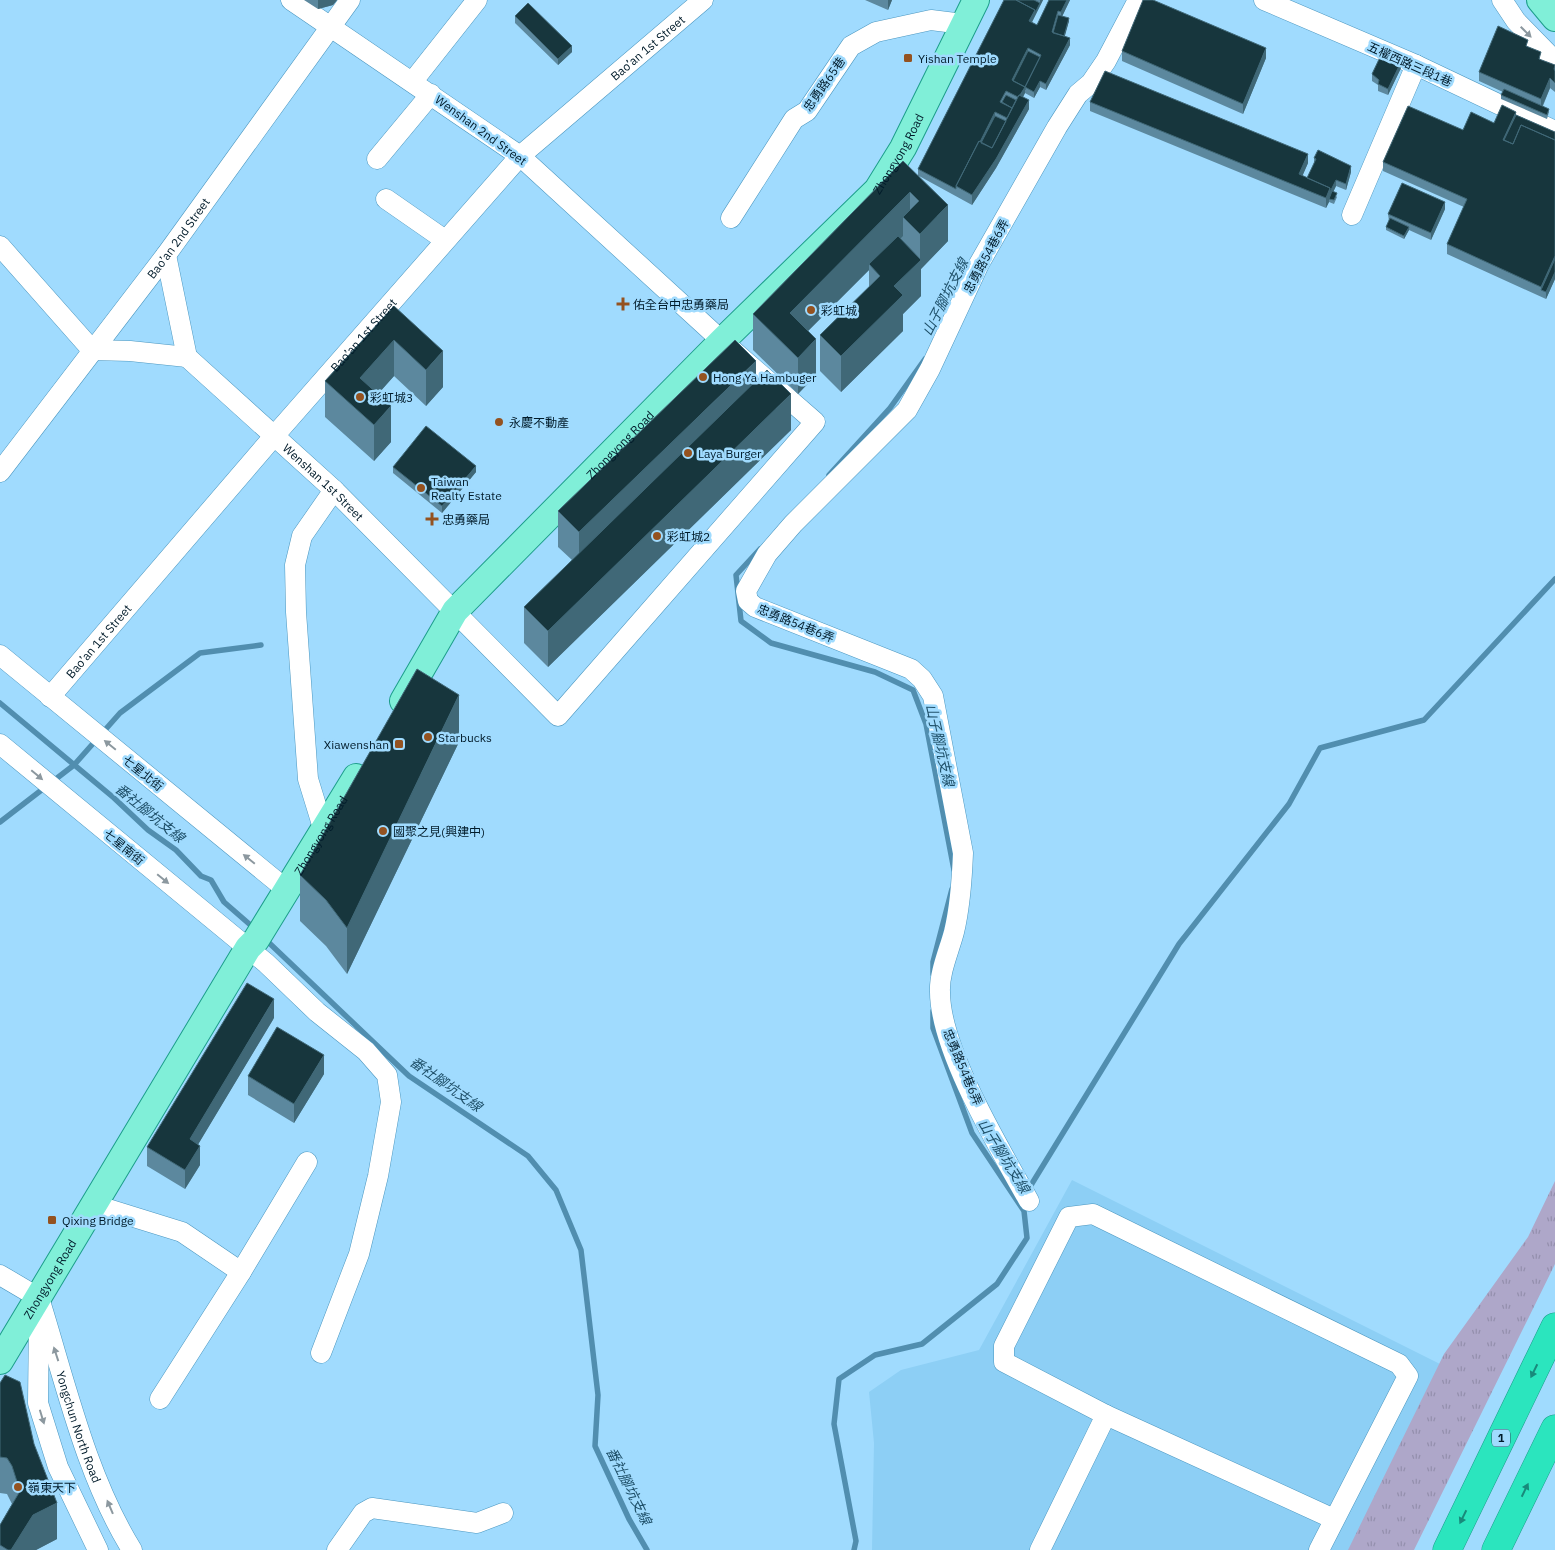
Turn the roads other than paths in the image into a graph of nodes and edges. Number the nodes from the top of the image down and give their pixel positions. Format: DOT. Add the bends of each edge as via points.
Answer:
graph roads {
  1 [pos="291,0"];
  2 [pos="350,0"];
  3 [pos="477,0"];
  4 [pos="702,0"];
  5 [pos="976,0"];
  6 [pos="1138,0"];
  7 [pos="1264,0"];
  8 [pos="1502,0"];
  9 [pos="1540,0"];
  10 [pos="1555,18"];
  11 [pos="964,24"];
  12 [pos="330,26"];
  13 [pos="1555,61"];
  14 [pos="1416,65"];
  15 [pos="413,81"];
  16 [pos="431,94"];
  17 [pos="1555,131"];
  18 [pos="520,156"];
  19 [pos="377,159"];
  20 [pos="386,199"];
  21 [pos="1352,215"];
  22 [pos="731,218"];
  23 [pos="445,240"];
  24 [pos="0,246"];
  25 [pos="166,255"];
  26 [pos="722,341"];
  27 [pos="92,350"];
  28 [pos="188,357"];
  29 [pos="275,435"];
  30 [pos="0,472"];
  31 [pos="334,490"];
  32 [pos="456,611"];
  33 [pos="0,655"];
  34 [pos="50,697"];
  35 [pos="390,722"];
  36 [pos="0,744"];
  37 [pos="370,755"];
  38 [pos="324,831"];
  39 [pos="282,898"];
  40 [pos="252,944"];
  41 [pos="307,1162"];
  42 [pos="1029,1201"];
  43 [pos="95,1205"];
  44 [pos="241,1272"];
  45 [pos="0,1275"];
  46 [pos="39,1298"];
  47 [pos="1555,1327"];
  48 [pos="321,1354"];
  49 [pos="0,1361"];
  50 [pos="160,1399"];
  51 [pos="1106,1414"];
  52 [pos="1555,1429"];
  53 [pos="504,1513"];
  54 [pos="1334,1520"];
  55 [pos="98,1550"];
  56 [pos="132,1550"];
  57 [pos="337,1550"];
  58 [pos="1040,1550"];
  59 [pos="1320,1550"];
  60 [pos="1447,1550"];
  61 [pos="1496,1550"];
  1 -- 12 [label="street, Wenshan 2nd Street"];
  2 -- 12 [label="street, Bao’an 2nd Street"];
  3 -- 15 [label="street"];
  4 -- 18 [label="street, Bao’an 1st Street"];
  5 -- 11 [label="main road, Zhongyong Road"];
  6 -- 42 [label="street, 忠勇路54巷6弄" via="1106,61 1078,94 1057,127 989,247 907,410 793,524 767,554 746,591 748,601 755,607 911,669 922,678 933,696 962,853 962,879 954,931 940,991 945,1029 966,1081"];
  7 -- 14 [label="street, 五權西路三段1巷"];
  8 -- 13 [label="street, one-way" via="1516,22"];
  9 -- 10 [label="main road"];
  11 -- 22 [label="street, 忠勇路65巷" via="931,20 876,32 851,46 807,111 794,119"];
  11 -- 26 [label="main road, Zhongyong Road" via="903,148 878,190"];
  12 -- 15 [label="street, Wenshan 2nd Street"];
  12 -- 25 [label="street, Bao’an 2nd Street"];
  14 -- 17 [label="street, 五權西路三段1巷"];
  14 -- 21 [label="street"];
  15 -- 16 [label="street, Wenshan 2nd Street"];
  16 -- 18 [label="street, Wenshan 2nd Street"];
  16 -- 19 [label="street"];
  18 -- 23 [label="street, Bao’an 1st Street"];
  18 -- 26 [label="street, Wenshan 2nd Street"];
  20 -- 23 [label="street"];
  23 -- 29 [label="street, Bao’an 1st Street"];
  24 -- 27 [label="street"];
  25 -- 27 [label="street, Bao’an 2nd Street"];
  25 -- 28 [label="street"];
  26 -- 32 [label="main road, Zhongyong Road"];
  26 -- 32 [label="street, Wenshan 2nd Street" via="814,422 558,716"];
  27 -- 28 [label="street"];
  27 -- 30 [label="street, Bao’an 2nd Street"];
  28 -- 29 [label="street, Wenshan 1st Street"];
  29 -- 31 [label="street, Wenshan 1st Street"];
  29 -- 34 [label="street, Bao’an 1st Street"];
  31 -- 32 [label="street, Wenshan 1st Street"];
  31 -- 38 [label="street" via="302,536 295,565 308,779"];
  32 -- 35 [label="main road, Zhongyong Road"];
  33 -- 34 [label="street, 七星北街"];
  39 -- 34 [label="street, 七星北街, one-way"];
  36 -- 40 [label="street, 七星南街, one-way"];
  37 -- 38 [label="main road, Zhongyong Road"];
  38 -- 39 [label="main road, Zhongyong Road"];
  39 -- 40 [label="main road, Zhongyong Road"];
  40 -- 43 [label="main road, Zhongyong Road"];
  40 -- 48 [label="street, 七星南街" via="317,1012 366,1051 387,1074 391,1102 378,1176 359,1254"];
  41 -- 44 [label="street"];
  43 -- 44 [label="street" via="182,1232"];
  43 -- 46 [label="main road, Zhongyong Road"];
  44 -- 50 [label="street"];
  45 -- 46 [label="street"];
  46 -- 49 [label="main road, Zhongyong Road"];
  46 -- 55 [label="street, Yongchun North Road, one-way" via="38,1403 58,1467"];
  56 -- 46 [label="street, Yongchun North Road, one-way" via="89,1458"];
  47 -- 60 [label="highway, 1, one-way"];
  51 -- 54 [label="street"];
  51 -- 54 [label="street" via="1004,1362 1004,1346 1069,1218 1093,1214 1399,1364 1408,1376"];
  51 -- 58 [label="street"];
  61 -- 52 [label="highway, one-way"];
  53 -- 57 [label="street" via="477,1523 372,1508 363,1513"];
  54 -- 59 [label="street"];
}
